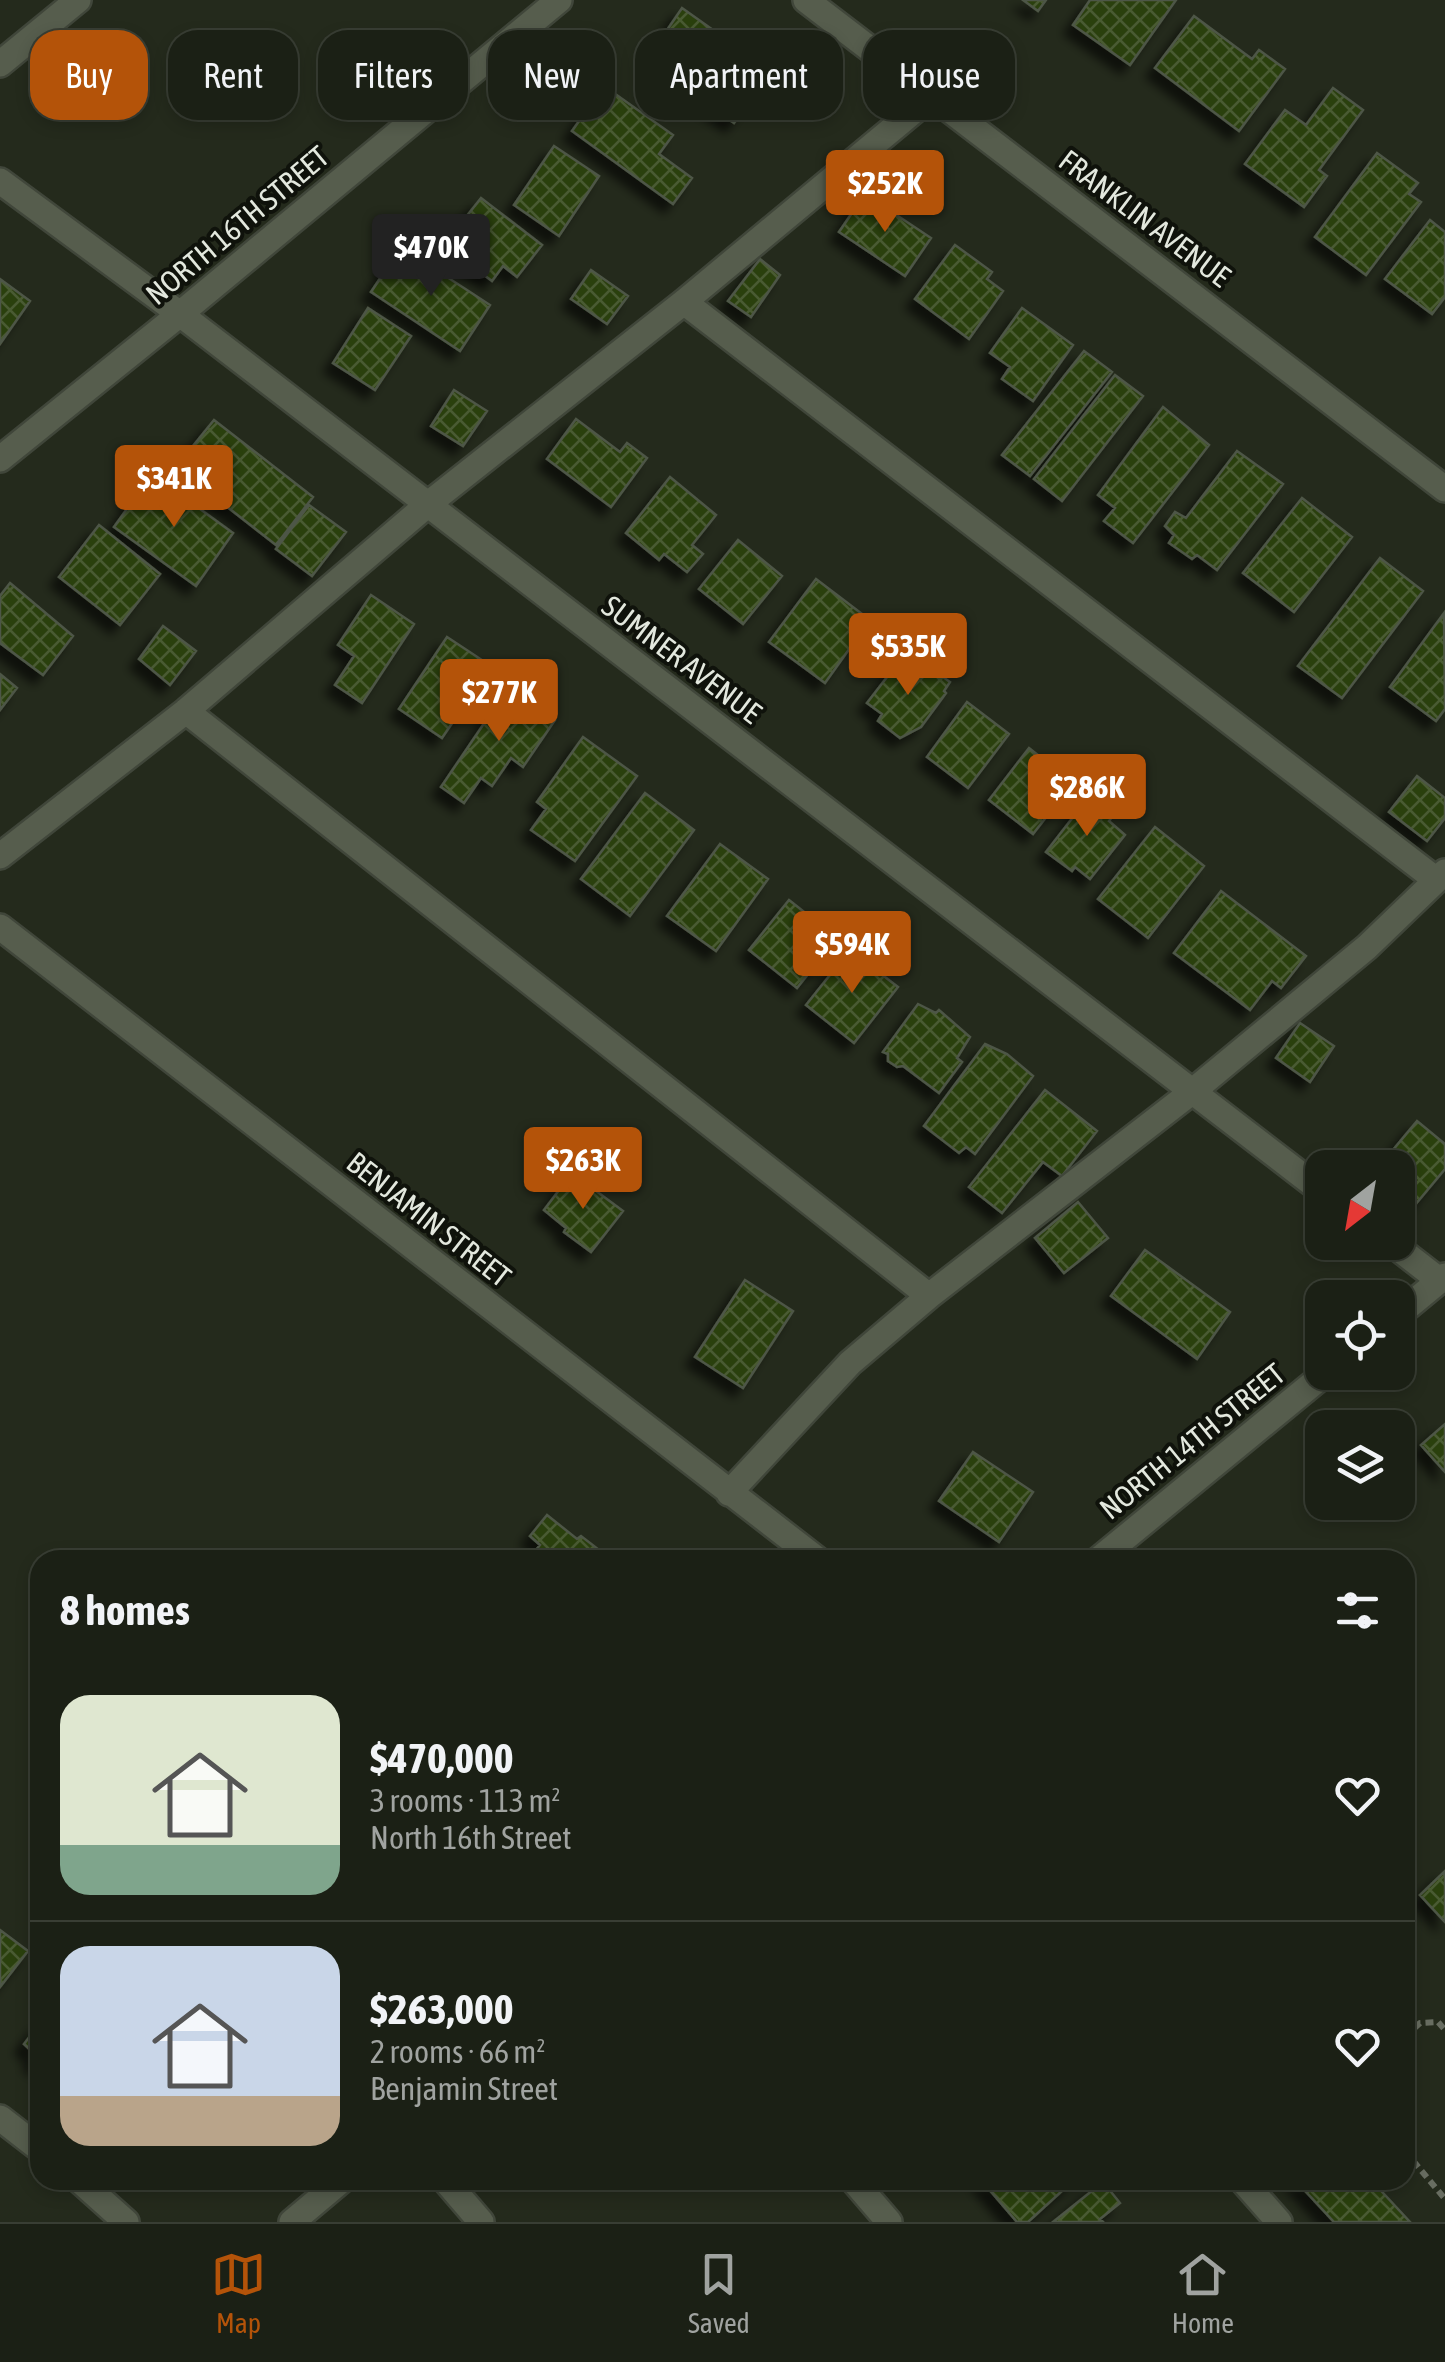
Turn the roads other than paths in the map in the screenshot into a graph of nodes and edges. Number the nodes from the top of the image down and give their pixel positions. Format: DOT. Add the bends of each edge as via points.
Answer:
graph roads {
  1 [pos="78,0"];
  2 [pos="559,0"];
  3 [pos="806,0"];
  4 [pos="863,43"];
  5 [pos="0,64"];
  6 [pos="903,120"];
  7 [pos="963,120"];
  8 [pos="0,181"];
  9 [pos="684,302"];
  10 [pos="180,314"];
  11 [pos="0,459"];
  12 [pos="1445,489"];
  13 [pos="427,505"];
  14 [pos="186,710"];
  15 [pos="0,856"];
  16 [pos="1440,876"];
  17 [pos="0,927"];
  18 [pos="1193,1091"];
  19 [pos="1305,1178"];
  20 [pos="1415,1259"];
  21 [pos="1442,1278"];
  22 [pos="929,1296"];
  23 [pos="1415,1301"];
  24 [pos="1305,1390"];
  25 [pos="730,1493"];
  26 [pos="805,1550"];
  27 [pos="1110,1550"];
  28 [pos="0,2118"];
  29 [pos="30,2141"];
  30 [pos="90,2190"];
  31 [pos="330,2190"];
  32 [pos="454,2190"];
  33 [pos="862,2190"];
  34 [pos="1251,2190"];
  35 [pos="126,2222"];
  36 [pos="292,2222"];
  37 [pos="481,2222"];
  38 [pos="889,2222"];
  39 [pos="1279,2222"];
  1 -- 5 [label="street"];
  2 -- 10 [label="street, NORTH 16TH STREET"];
  3 -- 4 [label="street, FRANKLIN AVENUE"];
  6 -- 9 [label="street"];
  7 -- 12 [label="street, FRANKLIN AVENUE"];
  8 -- 10 [label="street, SUMNER AVENUE"];
  9 -- 13 [label="street"];
  9 -- 16 [label="street"];
  10 -- 11 [label="street, NORTH 16TH STREET"];
  10 -- 13 [label="street, SUMNER AVENUE"];
  13 -- 14 [label="street"];
  13 -- 18 [label="street, SUMNER AVENUE"];
  14 -- 15 [label="street"];
  14 -- 22 [label="street"];
  16 -- 18 [label="street" via="1367,947"];
  17 -- 25 [label="street, BENJAMIN STREET"];
  18 -- 19 [label="street, SUMNER AVENUE"];
  18 -- 22 [label="street"];
  20 -- 21 [label="street"];
  21 -- 23 [label="street"];
  22 -- 25 [label="street" via="850,1363"];
  24 -- 27 [label="street, NORTH 14TH STREET"];
  25 -- 26 [label="street, BENJAMIN STREET"];
  28 -- 29 [label="street"];
  30 -- 35 [label="street"];
  31 -- 36 [label="street"];
  32 -- 37 [label="street"];
  33 -- 38 [label="street"];
  34 -- 39 [label="street"];
}
